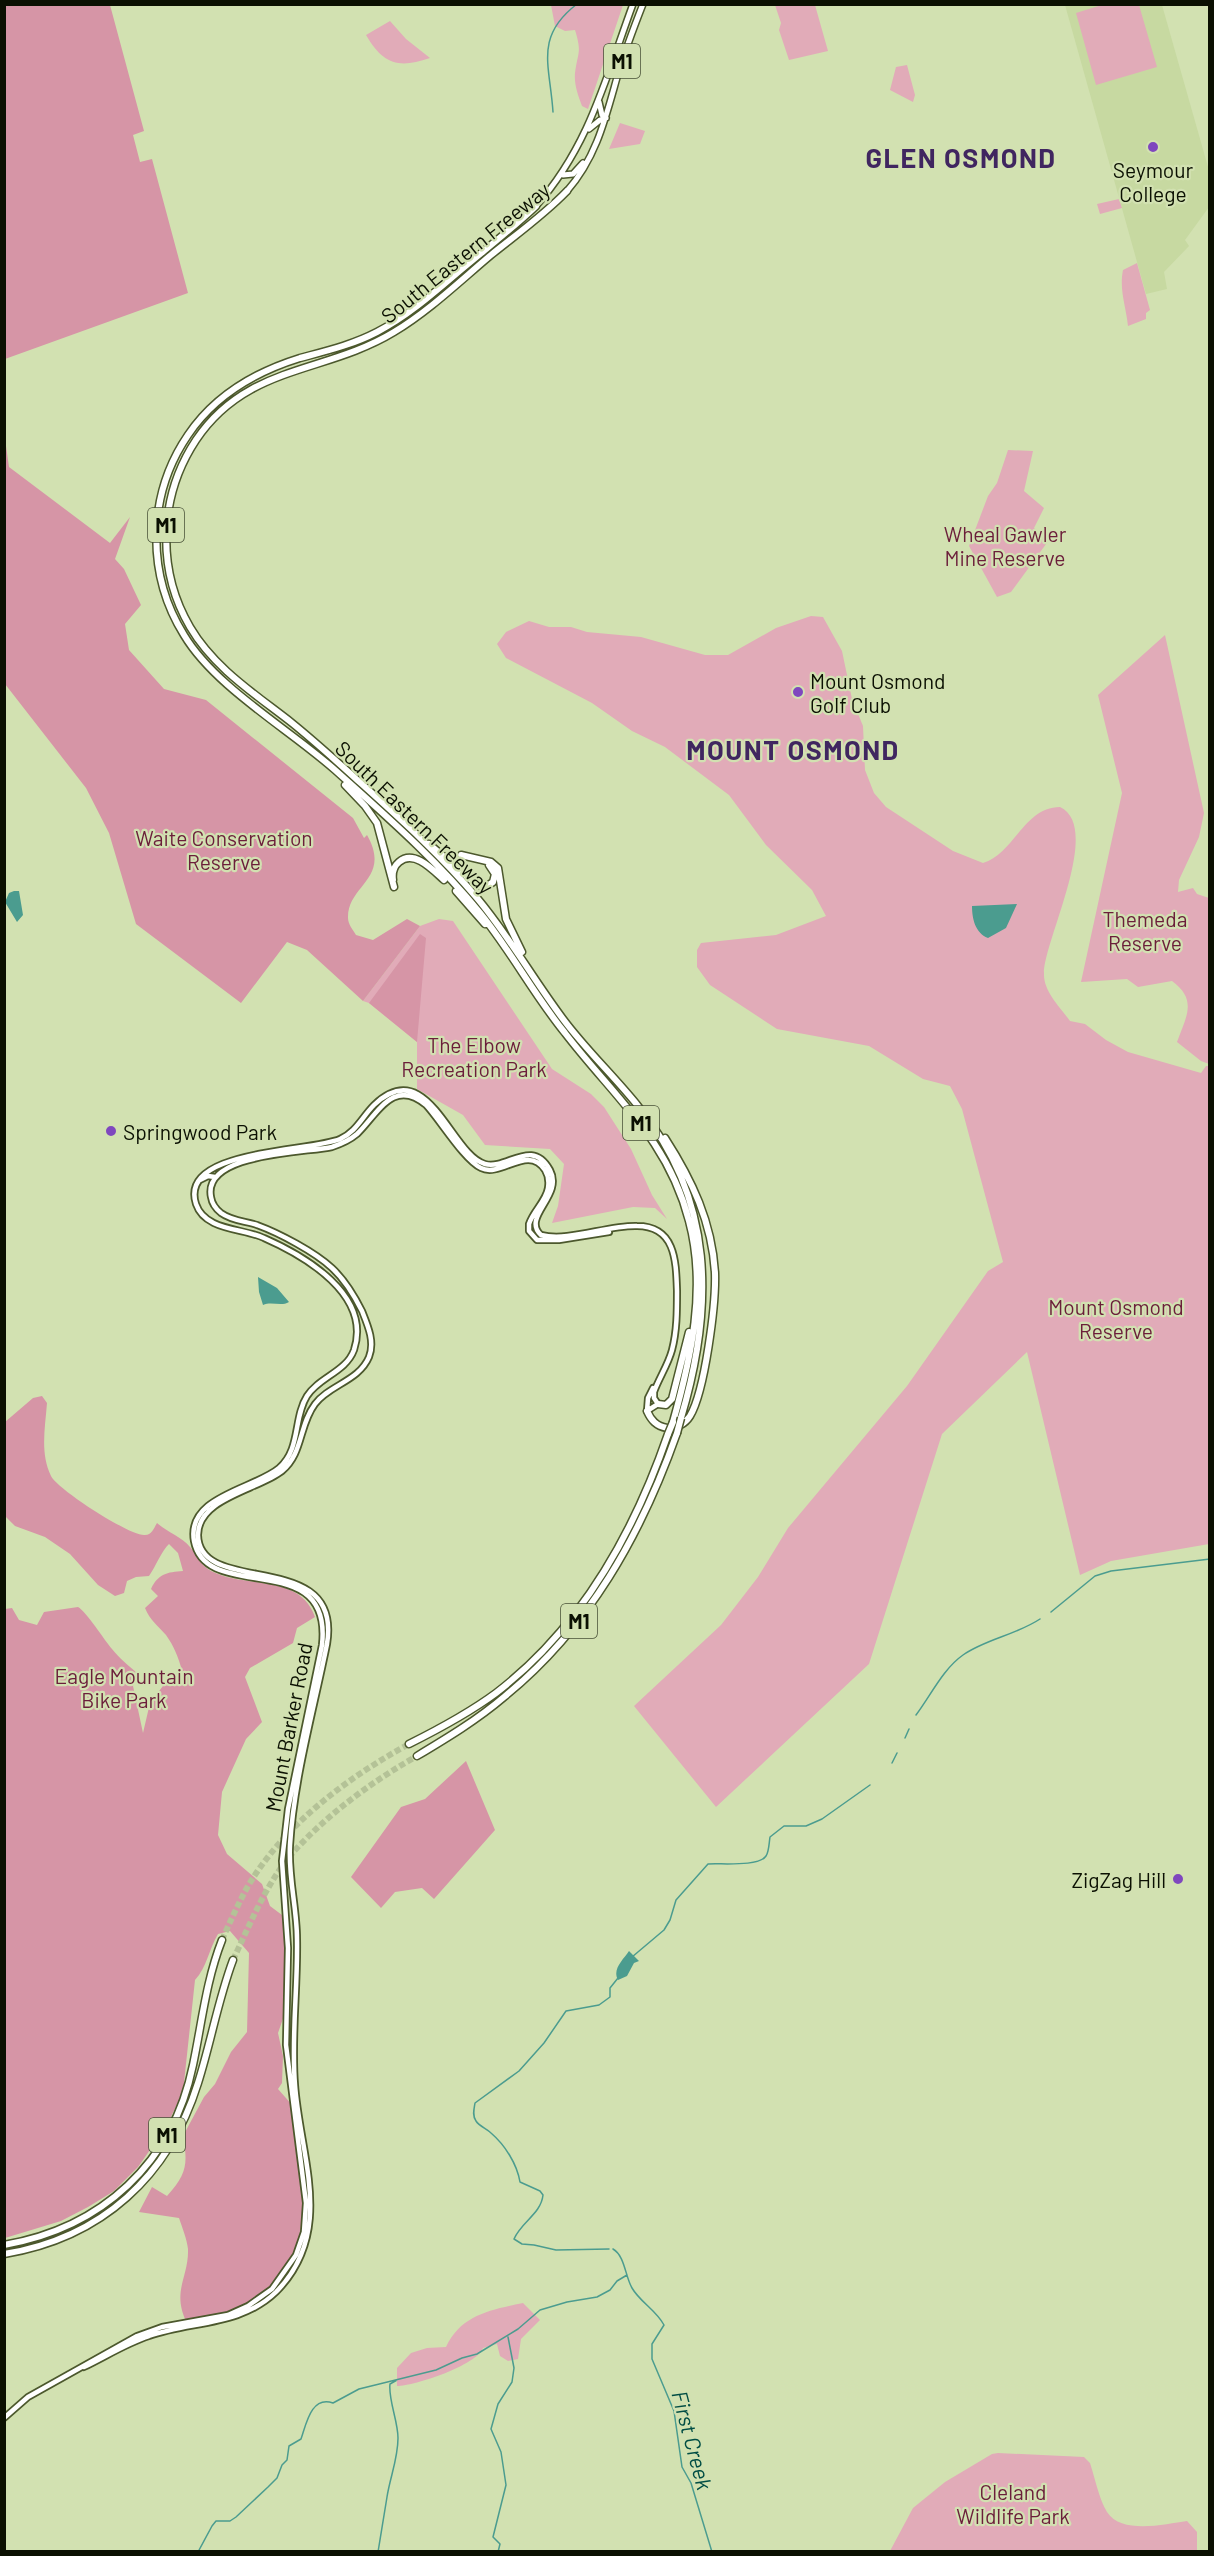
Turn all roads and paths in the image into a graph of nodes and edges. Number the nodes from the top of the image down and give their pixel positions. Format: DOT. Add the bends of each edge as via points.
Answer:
graph roads {
  1 [pos="633,4"];
  2 [pos="643,4"];
  3 [pos="599,101"];
  4 [pos="606,118"];
  5 [pos="585,132"];
  6 [pos="592,153"];
  7 [pos="563,175"];
  8 [pos="567,191"];
  9 [pos="537,206"];
  10 [pos="305,745"];
  11 [pos="410,829"];
  12 [pos="500,940"];
  13 [pos="559,1014"];
  14 [pos="639,1107"];
  15 [pos="215,1177"];
  16 [pos="198,1181"];
  17 [pos="210,1188"];
  18 [pos="693,1241"];
  19 [pos="658,1404"];
  20 [pos="647,1411"];
  21 [pos="409,1744"];
  22 [pos="417,1756"];
  23 [pos="283,1846"];
  24 [pos="290,1847"];
  25 [pos="222,1940"];
  26 [pos="233,1960"];
  27 [pos="288,1965"];
  28 [pos="298,1965"];
  29 [pos="291,2073"];
  30 [pos="4,2245"];
  31 [pos="4,2254"];
  32 [pos="4,2419"];
  1 -- 3 [label="highway, M1"];
  2 -- 4 [label="highway, M1"];
  3 -- 4 [label="highway" via="599,109"];
  3 -- 5 [label="highway, M1"];
  4 -- 5 [label="highway"];
  4 -- 6 [label="highway, M1"];
  5 -- 7 [label="highway, M1"];
  6 -- 7 [label="highway" via="573,174"];
  6 -- 8 [label="highway, South Eastern Freeway / M1"];
  7 -- 9 [label="highway, South Eastern Freeway / M1"];
  8 -- 11 [label="highway, South Eastern Freeway / M1" via="395,331 357,350 260,383 226,406 193,444 172,491 166,531 169,571 181,610 202,645 230,674 295,726"];
  9 -- 10 [label="highway, South Eastern Freeway / M1" via="392,323 355,342 277,366 241,384 208,410 174,460 160,498 156,538 161,579 174,617 209,668"];
  10 -- 12 [label="highway, South Eastern Freeway / M1" via="459,889"];
  10 -- 12 [label="highway" via="372,815 394,887 394,867 406,858 418,859 447,882"];
  11 -- 13 [label="highway, South Eastern Freeway / M1" via="483,905"];
  11 -- 13 [label="highway" via="477,885 490,885 495,878 494,870 461,855 495,864 510,930"];
  12 -- 18 [label="highway, South Eastern Freeway / M1" via="553,1018 657,1146 683,1202"];
  13 -- 14 [label="highway, South Eastern Freeway / M1"];
  14 -- 20 [label="highway" via="681,1159 696,1190 708,1229 715,1276 714,1312 691,1414 681,1425 669,1428 655,1423"];
  14 -- 22 [label="highway, South Eastern Freeway / M1, bridge" via="682,1177 695,1216 702,1257 700,1338 677,1433 633,1537 577,1624 505,1697"];
  15 -- 16 [label="main road"];
  15 -- 17 [label="main road"];
  15 -- 20 [label="main road" via="239,1164 346,1142 384,1103 402,1096 426,1105 479,1167 494,1170 518,1161 537,1162 546,1172 549,1184 528,1224 537,1240 636,1228 657,1235 670,1249 674,1328 666,1360 648,1398"];
  16 -- 17 [label="main road"];
  16 -- 19 [label="main road" via="209,1169 225,1163 338,1140 354,1130 376,1103 388,1095 416,1094 431,1105 479,1161 494,1165 528,1155 544,1162 553,1184 535,1220 535,1227 542,1234 559,1236 636,1226 657,1232 669,1242 676,1262 676,1325 671,1354 654,1392"];
  16 -- 23 [label="main road, Mount Barker Road" via="195,1200 203,1216 219,1225 265,1238 321,1271 345,1296 356,1320 351,1357 307,1396 287,1460 269,1474 210,1504 194,1526 197,1551 212,1567 297,1588 321,1616 322,1646"];
  17 -- 24 [label="main road, Mount Barker Road" via="212,1202 220,1212 271,1231 332,1268 359,1306 370,1335 364,1366 314,1405 288,1466 272,1478 217,1504 199,1527 201,1549 214,1562 296,1583 317,1599 326,1618 328,1640 293,1814"];
  18 -- 19 [label="highway" via="692,1315 685,1353 672,1399 666,1405"];
  18 -- 21 [label="highway, South Eastern Freeway / M1, bridge" via="695,1322 683,1383 673,1422 625,1536 593,1589 562,1630 526,1667 495,1694"];
  19 -- 20 [label="main road"];
  23 -- 24 [label="main road"];
  23 -- 27 [label="main road, Mount Barker Road"];
  24 -- 28 [label="main road, Mount Barker Road"];
  25 -- 30 [label="highway, M1" via="207,1988 188,2085 174,2123 153,2157 118,2196 83,2219 46,2236"];
  26 -- 31 [label="highway, M1" via="191,2103 152,2172 124,2201 90,2224 55,2241"];
  27 -- 28 [label="main road"];
  27 -- 29 [label="main road, Mount Barker Road" via="286,2036"];
  28 -- 29 [label="main road, Mount Barker Road"];
  29 -- 32 [label="main road, Mount Barker Road" via="306,2214 296,2255 280,2281 256,2302 228,2315 162,2327 137,2336 28,2397"];
}
